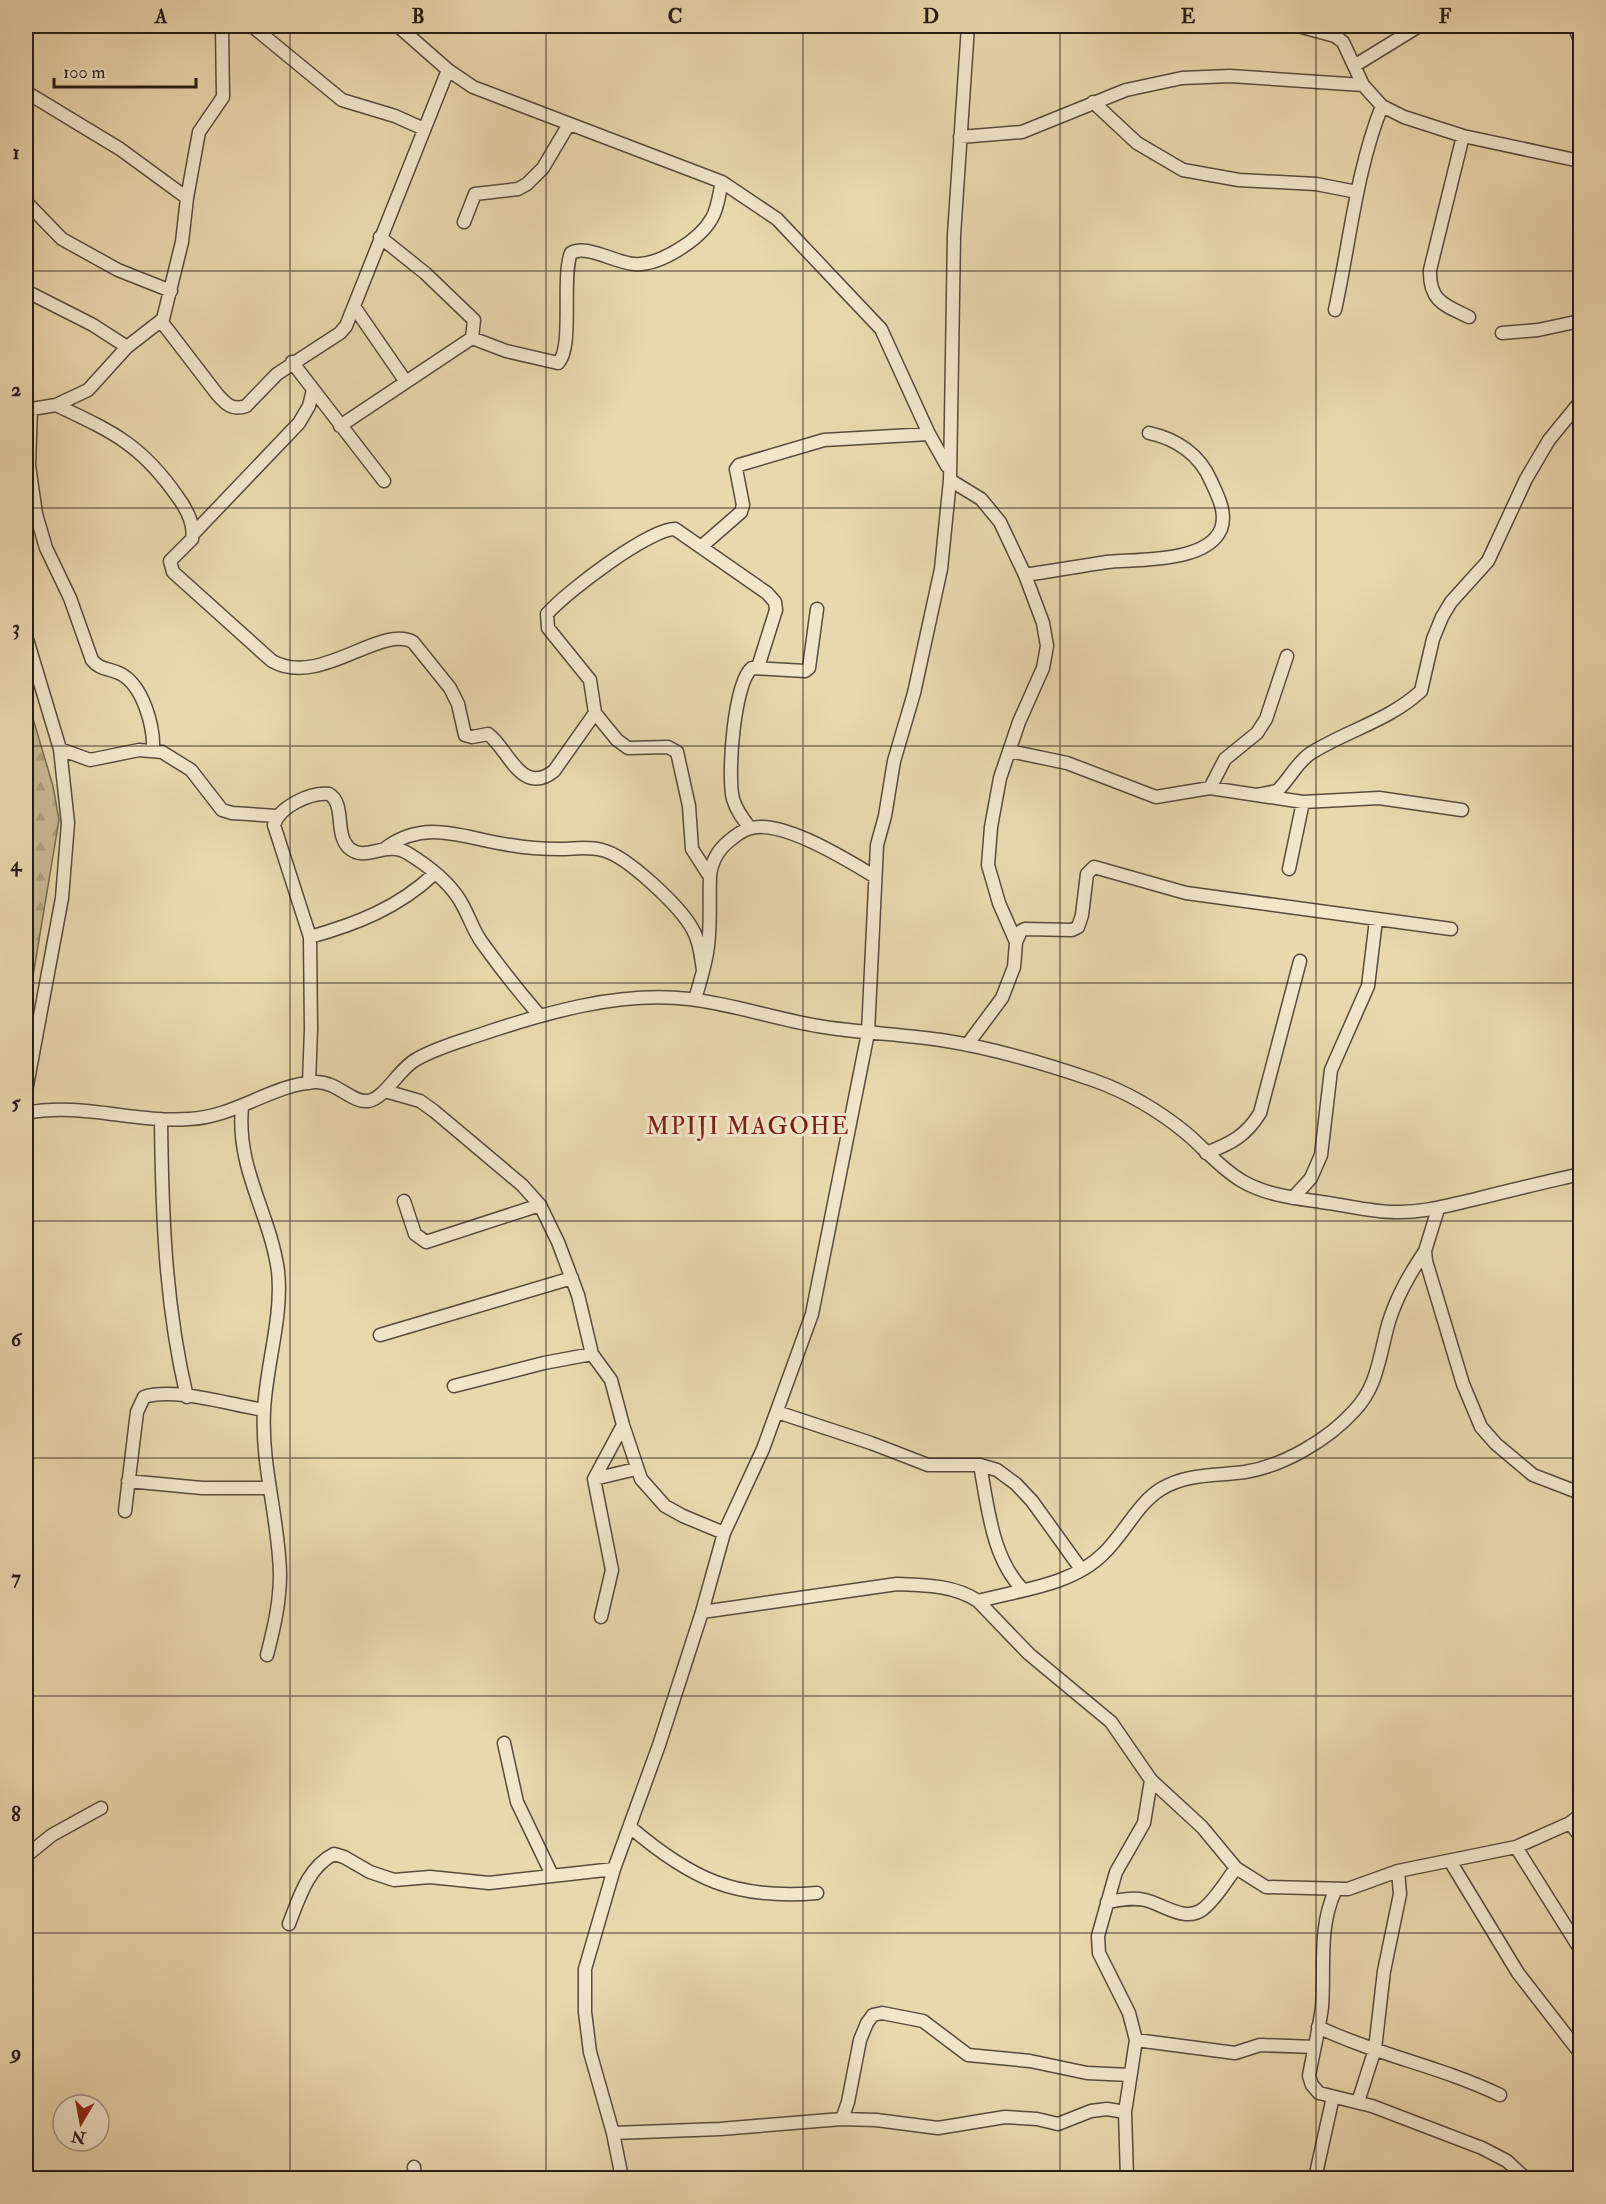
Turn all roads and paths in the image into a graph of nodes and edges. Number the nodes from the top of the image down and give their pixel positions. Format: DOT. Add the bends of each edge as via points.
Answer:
graph roads {
  1 [pos="222,26"];
  2 [pos="252,26"];
  3 [pos="398,26"];
  4 [pos="968,26"];
  5 [pos="1298,26"];
  6 [pos="1419,26"];
  7 [pos="1574,26"];
  8 [pos="1581,40"];
  9 [pos="1354,66"];
  10 [pos="448,70"];
  11 [pos="1363,86"];
  12 [pos="26,92"];
  13 [pos="1093,102"];
  14 [pos="1382,106"];
  15 [pos="569,124"];
  16 [pos="424,129"];
  17 [pos="1463,136"];
  18 [pos="960,137"];
  19 [pos="1581,161"];
  20 [pos="722,182"];
  21 [pos="1357,192"];
  22 [pos="187,198"];
  23 [pos="26,202"];
  24 [pos="464,222"];
  25 [pos="380,237"];
  26 [pos="26,291"];
  27 [pos="171,291"];
  28 [pos="355,308"];
  29 [pos="1335,310"];
  30 [pos="1469,317"];
  31 [pos="161,321"];
  32 [pos="1580,322"];
  33 [pos="1502,333"];
  34 [pos="472,338"];
  35 [pos="127,347"];
  36 [pos="292,363"];
  37 [pos="405,382"];
  38 [pos="313,390"];
  39 [pos="1581,402"];
  40 [pos="56,405"];
  41 [pos="28,410"];
  42 [pos="340,426"];
  43 [pos="1149,433"];
  44 [pos="929,434"];
  45 [pos="948,467"];
  46 [pos="950,480"];
  47 [pos="384,481"];
  48 [pos="193,534"];
  49 [pos="702,546"];
  50 [pos="1168,558"];
  51 [pos="1162,569"];
  52 [pos="1025,575"];
  53 [pos="817,609"];
  54 [pos="26,636"];
  55 [pos="1287,656"];
  56 [pos="758,667"];
  57 [pos="596,713"];
  58 [pos="60,749"];
  59 [pos="153,749"];
  60 [pos="1009,750"];
  61 [pos="1210,788"];
  62 [pos="1257,795"];
  63 [pos="1303,802"];
  64 [pos="1462,810"];
  65 [pos="276,816"];
  66 [pos="750,828"];
  67 [pos="387,847"];
  68 [pos="1289,869"];
  69 [pos="434,874"];
  70 [pos="710,876"];
  71 [pos="874,876"];
  72 [pos="1376,920"];
  73 [pos="1451,929"];
  74 [pos="310,937"];
  75 [pos="1016,942"];
  76 [pos="1300,961"];
  77 [pos="703,970"];
  78 [pos="695,999"];
  79 [pos="540,1016"];
  80 [pos="868,1033"];
  81 [pos="967,1045"];
  82 [pos="309,1083"];
  83 [pos="26,1091"];
  84 [pos="385,1091"];
  85 [pos="242,1107"];
  86 [pos="26,1113"];
  87 [pos="161,1119"];
  88 [pos="1206,1153"];
  89 [pos="1580,1177"];
  90 [pos="1293,1198"];
  91 [pos="404,1201"];
  92 [pos="540,1205"];
  93 [pos="1438,1209"];
  94 [pos="1425,1251"];
  95 [pos="572,1278"];
  96 [pos="380,1335"];
  97 [pos="592,1354"];
  98 [pos="454,1386"];
  99 [pos="187,1397"];
  100 [pos="264,1410"];
  101 [pos="777,1412"];
  102 [pos="622,1425"];
  103 [pos="980,1465"];
  104 [pos="636,1469"];
  105 [pos="594,1479"];
  106 [pos="128,1481"];
  107 [pos="270,1488"];
  108 [pos="1581,1493"];
  109 [pos="124,1511"];
  110 [pos="724,1533"];
  111 [pos="1081,1569"];
  112 [pos="1023,1590"];
  113 [pos="978,1601"];
  114 [pos="702,1612"];
  115 [pos="602,1617"];
  116 [pos="267,1655"];
  117 [pos="504,1743"];
  118 [pos="1151,1780"];
  119 [pos="101,1808"];
  120 [pos="1581,1815"];
  121 [pos="1570,1823"];
  122 [pos="630,1827"];
  123 [pos="1581,1836"];
  124 [pos="1516,1847"];
  125 [pos="26,1856"];
  126 [pos="1450,1861"];
  127 [pos="1236,1868"];
  128 [pos="614,1869"];
  129 [pos="1398,1871"];
  130 [pos="552,1875"];
  131 [pos="1335,1891"];
  132 [pos="817,1893"];
  133 [pos="1107,1902"];
  134 [pos="289,1924"];
  135 [pos="1581,1949"];
  136 [pos="1318,2027"];
  137 [pos="1136,2040"];
  138 [pos="1314,2047"];
  139 [pos="1375,2049"];
  140 [pos="1581,2053"];
  141 [pos="1130,2075"];
  142 [pos="1500,2095"];
  143 [pos="1334,2097"];
  144 [pos="1358,2102"];
  145 [pos="1125,2112"];
  146 [pos="842,2119"];
  147 [pos="613,2133"];
  148 [pos="622,2178"];
  149 [pos="1126,2178"];
  150 [pos="1315,2178"];
  151 [pos="1525,2178"];
  1 -- 22 [label="street" via="223,97 199,132"];
  2 -- 16 [label="street" via="347,102"];
  3 -- 10 [label="street"];
  4 -- 18 [label="street"];
  5 -- 9 [label="street" via="1335,36 1343,42"];
  6 -- 9 [label="street"];
  7 -- 8 [label="street"];
  9 -- 11 [label="street"];
  10 -- 15 [label="street" via="473,87"];
  10 -- 16 [label="street"];
  11 -- 13 [label="street" via="1230,76 1182,78"];
  11 -- 14 [label="street"];
  12 -- 22 [label="street" via="120,149"];
  13 -- 18 [label="street" via="1022,132"];
  13 -- 21 [label="street" via="1137,143 1183,170 1228,179 1316,184"];
  14 -- 17 [label="street"];
  14 -- 21 [label="street" via="1363,157"];
  15 -- 20 [label="street"];
  15 -- 24 [label="street" via="534,178 518,189 475,194"];
  16 -- 25 [label="street"];
  17 -- 19 [label="street"];
  17 -- 30 [label="street" via="1430,270 1430,286 1439,302"];
  18 -- 45 [label="street"];
  20 -- 34 [label="street" via="712,218 682,248 636,264 577,250 571,253 565,345 558,363"];
  20 -- 44 [label="street" via="777,219 869,313 891,347"];
  21 -- 29 [label="street"];
  22 -- 27 [label="street"];
  23 -- 27 [label="street" via="63,239 118,270"];
  25 -- 28 [label="street"];
  25 -- 34 [label="street" via="425,273 474,321"];
  26 -- 35 [label="street"];
  27 -- 31 [label="street"];
  28 -- 36 [label="street" via="343,330"];
  28 -- 37 [label="street"];
  31 -- 35 [label="street"];
  31 -- 36 [label="street" via="230,406 246,406"];
  32 -- 33 [label="street"];
  34 -- 37 [label="street"];
  35 -- 40 [label="street" via="88,390"];
  36 -- 38 [label="street"];
  37 -- 42 [label="street"];
  38 -- 42 [label="street"];
  38 -- 48 [label="street" via="299,423"];
  39 -- 62 [label="street" via="1549,440 1532,469 1488,561 1446,610 1433,639 1421,691 1384,718 1309,754 1277,791"];
  40 -- 41 [label="street"];
  40 -- 48 [label="street" via="118,436 152,461 183,504"];
  41 -- 59 [label="street" via="32,494 46,548 70,598 92,660 98,668 129,680 147,710"];
  42 -- 47 [label="street"];
  43 -- 50 [label="street" via="1169,437 1202,463 1220,501 1224,520 1221,531 1207,546"];
  44 -- 45 [label="street"];
  44 -- 49 [label="street" via="824,440 739,465 736,469 741,512"];
  45 -- 46 [label="street"];
  46 -- 52 [label="street" via="987,505 1000,522"];
  46 -- 71 [label="street" via="941,569 914,693 894,761"];
  48 -- 57 [label="street" via="188,544 173,555 173,572 272,661 300,669 406,638 450,688 465,735 488,734 525,775 545,778 554,771"];
  49 -- 56 [label="street" via="775,602"];
  49 -- 57 [label="street" via="670,529 592,573 547,614 548,628 590,680"];
  50 -- 51 [label="street"];
  50 -- 52 [label="street"];
  52 -- 60 [label="street" via="1043,623 1046,656"];
  53 -- 56 [label="street" via="809,668 805,671"];
  54 -- 58 [label="street"];
  55 -- 61 [label="street" via="1266,719 1257,733 1226,759"];
  56 -- 66 [label="street" via="743,679 729,760 733,800"];
  57 -- 70 [label="street" via="628,748 668,747 677,752 689,806 692,849"];
  58 -- 59 [label="street" via="90,760"];
  58 -- 83 [label="street" via="68,823 66,874"];
  59 -- 65 [label="street" via="173,756 191,770 222,810"];
  60 -- 61 [label="street" via="1067,763 1156,797"];
  60 -- 75 [label="street" via="994,804 988,865"];
  61 -- 62 [label="street"];
  62 -- 63 [label="street"];
  63 -- 64 [label="street" via="1379,798"];
  63 -- 68 [label="street"];
  65 -- 67 [label="street" via="315,795 329,794 337,802 341,835 348,847 364,853"];
  65 -- 74 [label="street" via="275,834"];
  66 -- 70 [label="street" via="721,848"];
  66 -- 71 [label="street" via="766,827 809,841"];
  67 -- 69 [label="street" via="410,854"];
  67 -- 77 [label="street" via="412,833 442,831 508,845 540,849 587,847 617,855 684,916 698,941"];
  69 -- 74 [label="street" via="417,890 377,914"];
  69 -- 79 [label="street" via="457,896 483,944"];
  70 -- 77 [label="street" via="708,945"];
  71 -- 80 [label="street"];
  72 -- 73 [label="street"];
  72 -- 75 [label="street" via="1185,893 1094,867 1087,874 1078,927 1026,929 1018,934"];
  72 -- 90 [label="street" via="1368,986 1331,1070 1322,1155 1311,1178"];
  74 -- 82 [label="street"];
  75 -- 81 [label="street" via="1011,979 1002,999"];
  76 -- 88 [label="street" via="1260,1113 1237,1140"];
  77 -- 78 [label="street"];
  78 -- 79 [label="street" via="628,1000"];
  78 -- 80 [label="street" via="790,1021"];
  79 -- 84 [label="street" via="415,1060 400,1071"];
  80 -- 81 [label="street"];
  80 -- 101 [label="street" via="818,1290"];
  81 -- 88 [label="street" via="1119,1090 1167,1118"];
  82 -- 84 [label="street" via="330,1084 361,1101 376,1099"];
  82 -- 85 [label="street"];
  84 -- 92 [label="street" via="420,1101 434,1111 522,1185"];
  85 -- 87 [label="street" via="213,1116"];
  85 -- 100 [label="street" via="243,1148 278,1274"];
  86 -- 87 [label="street" via="76,1108"];
  87 -- 99 [label="street" via="165,1274"];
  88 -- 90 [label="street" via="1245,1183"];
  89 -- 93 [label="street"];
  90 -- 93 [label="street" via="1396,1213"];
  91 -- 92 [label="street" via="415,1234 426,1242"];
  92 -- 95 [label="street"];
  93 -- 94 [label="street"];
  94 -- 108 [label="street" via="1463,1384 1481,1427 1533,1475"];
  94 -- 111 [label="street" via="1394,1310 1372,1385 1355,1411 1335,1430 1285,1458 1248,1471 1200,1475 1162,1489 1102,1555"];
  95 -- 96 [label="street"];
  95 -- 97 [label="street"];
  97 -- 98 [label="street"];
  97 -- 102 [label="street" via="611,1380"];
  99 -- 100 [label="street"];
  99 -- 106 [label="street" via="144,1397 137,1413"];
  100 -- 107 [label="street" via="264,1454"];
  101 -- 103 [label="street" via="928,1465"];
  101 -- 110 [label="street"];
  102 -- 104 [label="street"];
  102 -- 105 [label="street"];
  103 -- 111 [label="street" via="997,1470 1016,1484"];
  103 -- 112 [label="street" via="999,1551 1011,1578"];
  104 -- 105 [label="street"];
  104 -- 110 [label="street" via="665,1506"];
  105 -- 115 [label="street" via="612,1570"];
  106 -- 107 [label="street" via="202,1488"];
  106 -- 109 [label="street"];
  107 -- 116 [label="street" via="280,1592"];
  110 -- 114 [label="street"];
  111 -- 112 [label="street"];
  112 -- 113 [label="street"];
  113 -- 114 [label="street" via="953,1589 897,1584"];
  113 -- 118 [label="street" via="1029,1654 1111,1722"];
  114 -- 122 [label="street"];
  117 -- 130 [label="street" via="517,1802"];
  118 -- 127 [label="street" via="1202,1827"];
  118 -- 133 [label="street" via="1144,1823 1116,1872"];
  119 -- 125 [label="street" via="52,1835"];
  120 -- 121 [label="street"];
  121 -- 123 [label="street"];
  121 -- 124 [label="street"];
  122 -- 128 [label="street"];
  122 -- 132 [label="street" via="664,1857 694,1875 725,1886 770,1895"];
  124 -- 126 [label="street"];
  124 -- 135 [label="street"];
  126 -- 129 [label="street"];
  126 -- 140 [label="street" via="1518,1973"];
  127 -- 131 [label="street" via="1266,1887"];
  127 -- 133 [label="street" via="1211,1901 1192,1915 1143,1899"];
  128 -- 130 [label="street"];
  128 -- 147 [label="street" via="589,1951 584,1990 590,2052"];
  129 -- 131 [label="street"];
  129 -- 139 [label="street" via="1400,1894 1384,1971"];
  130 -- 134 [label="street" via="489,1883 430,1877 394,1880 334,1854 306,1882"];
  131 -- 136 [label="street" via="1322,1942"];
  133 -- 137 [label="street" via="1098,1936 1099,1953 1129,2013"];
  136 -- 138 [label="street"];
  136 -- 139 [label="street"];
  137 -- 138 [label="street" via="1235,2053 1260,2045"];
  137 -- 141 [label="street"];
  138 -- 143 [label="street" via="1309,2076 1312,2085 1319,2093"];
  139 -- 142 [label="street"];
  139 -- 144 [label="street"];
  141 -- 145 [label="street"];
  141 -- 146 [label="street" via="1087,2073 1030,2061 968,2055 922,2021 882,2013 873,2015 860,2040"];
  143 -- 144 [label="street"];
  143 -- 150 [label="street"];
  144 -- 151 [label="street" via="1482,2148 1507,2161"];
  145 -- 146 [label="street" via="1091,2111 1061,2124 1005,2117 938,2128"];
  145 -- 149 [label="street"];
  146 -- 147 [label="street"];
  147 -- 148 [label="street"];
}
